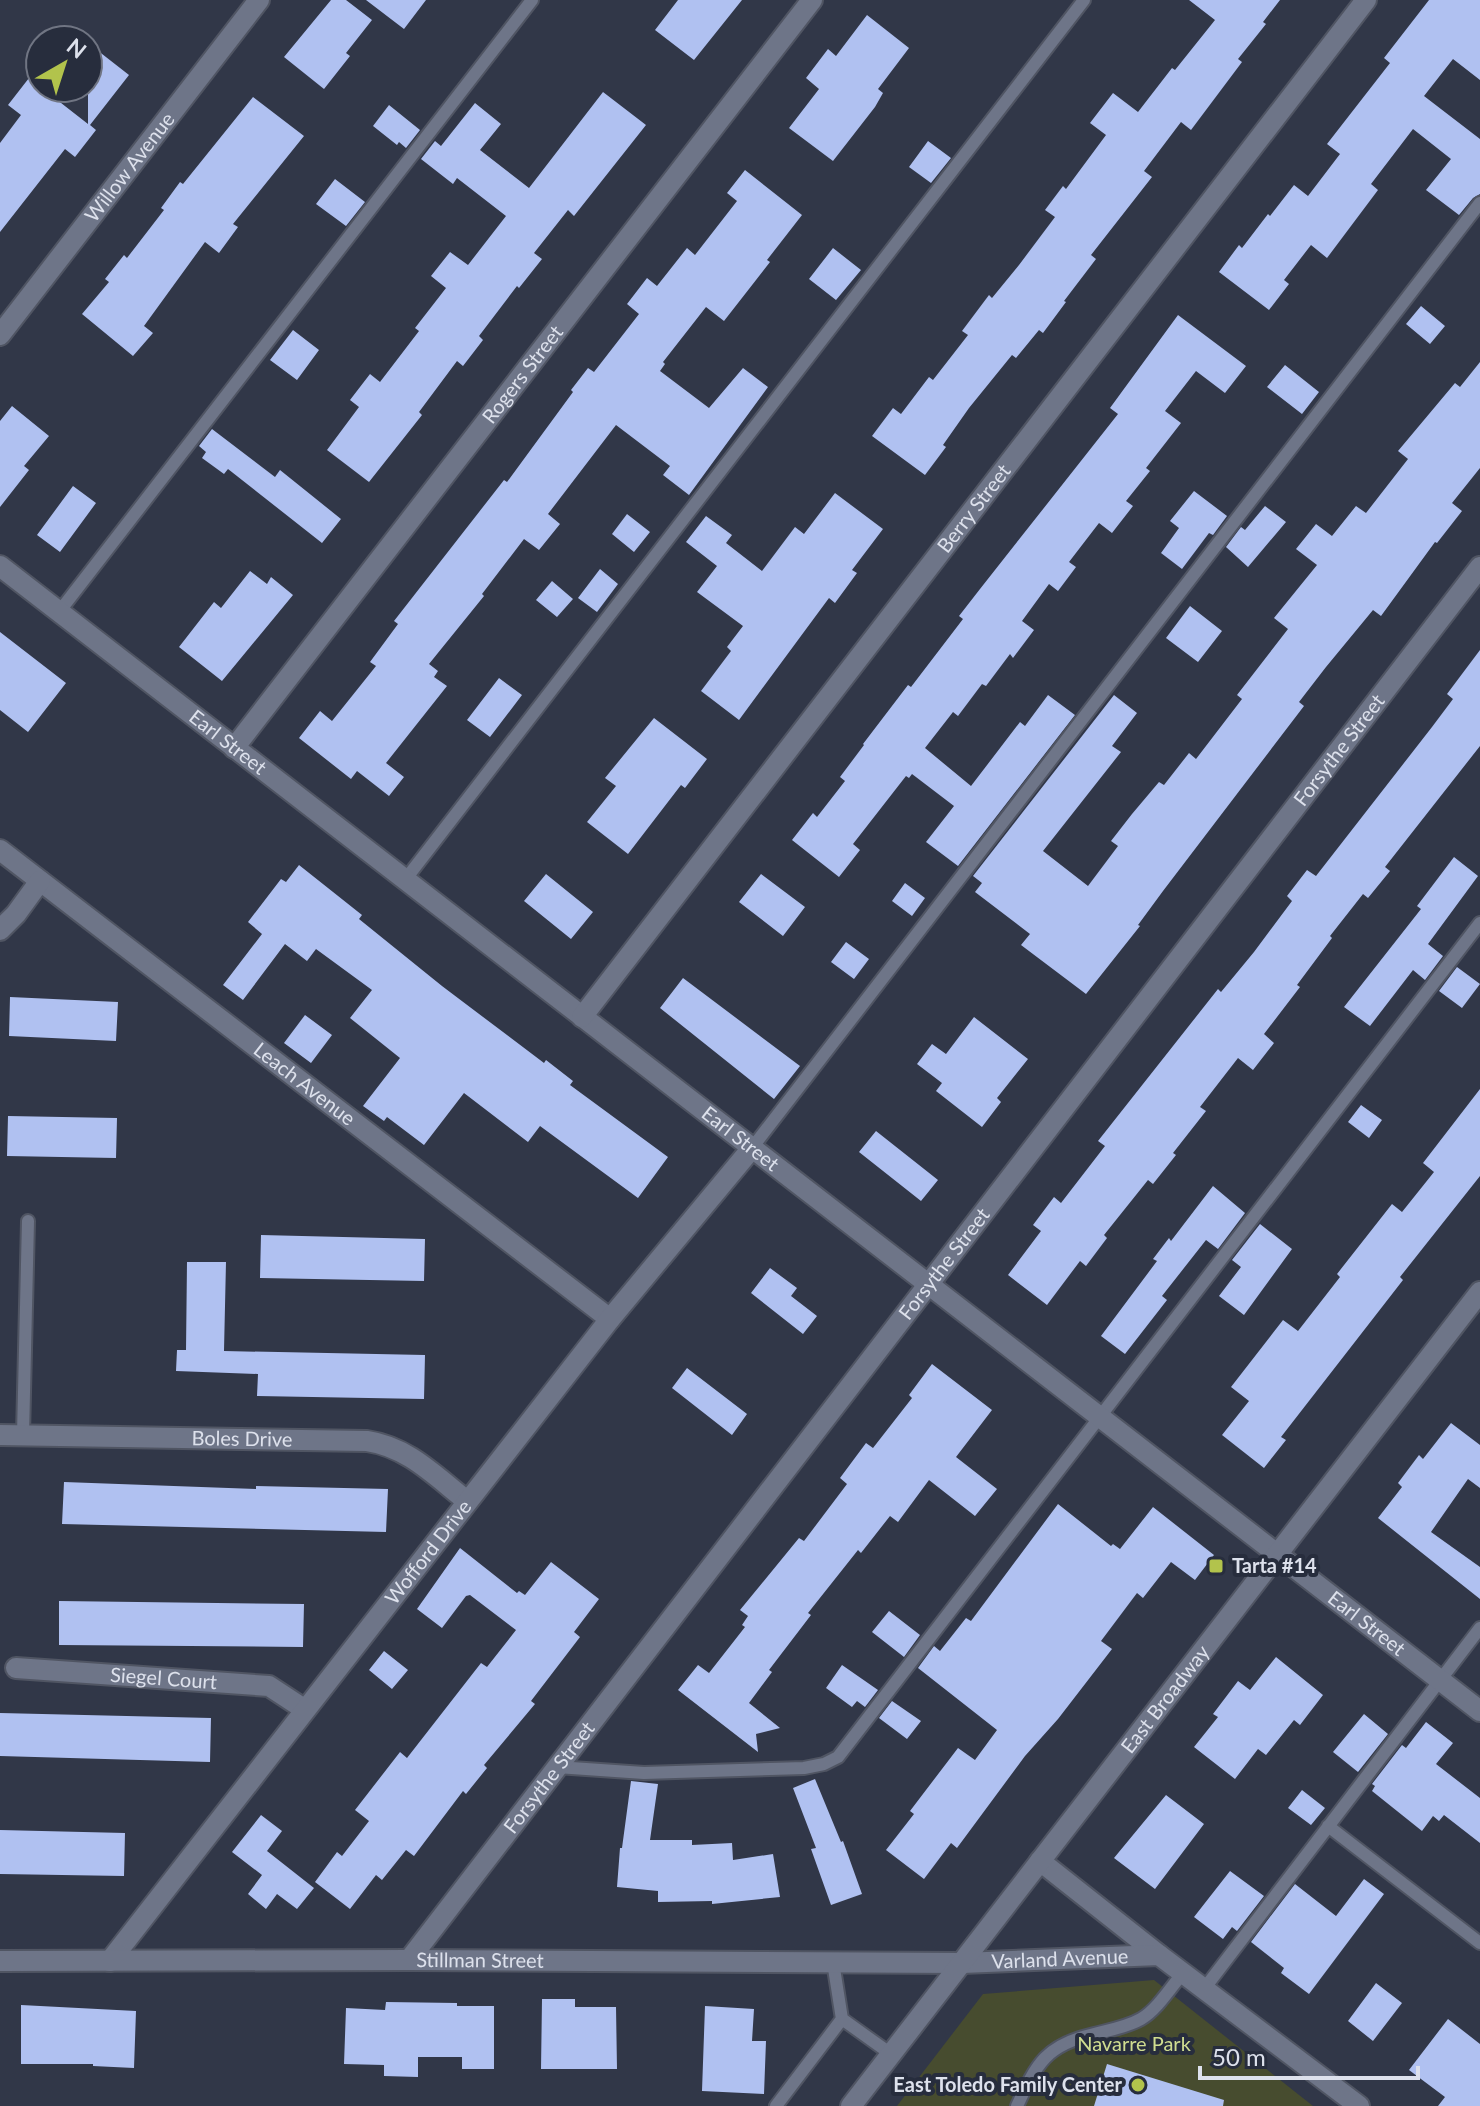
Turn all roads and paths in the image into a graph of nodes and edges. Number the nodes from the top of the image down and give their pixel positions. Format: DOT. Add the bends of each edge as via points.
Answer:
graph roads {
  1 [pos="259,0"];
  2 [pos="532,0"];
  3 [pos="812,0"];
  4 [pos="1084,0"];
  5 [pos="1366,0"];
  6 [pos="1480,203"];
  7 [pos="0,335"];
  8 [pos="0,566"];
  9 [pos="1480,567"];
  10 [pos="59,612"];
  11 [pos="234,748"];
  12 [pos="0,850"];
  13 [pos="405,880"];
  14 [pos="40,881"];
  15 [pos="1480,923"];
  16 [pos="0,930"];
  17 [pos="582,1017"];
  18 [pos="752,1148"];
  19 [pos="28,1221"];
  20 [pos="928,1283"];
  21 [pos="1480,1292"];
  22 [pos="610,1319"];
  23 [pos="1100,1417"];
  24 [pos="0,1435"];
  25 [pos="23,1435"];
  26 [pos="467,1501"];
  27 [pos="1277,1555"];
  28 [pos="1480,1628"];
  29 [pos="16,1668"];
  30 [pos="1440,1680"];
  31 [pos="304,1709"];
  32 [pos="1480,1711"];
  33 [pos="557,1767"];
  34 [pos="1328,1826"];
  35 [pos="1040,1861"];
  36 [pos="1480,1943"];
  37 [pos="1159,1955"];
  38 [pos="409,1960"];
  39 [pos="0,1961"];
  40 [pos="110,1961"];
  41 [pos="833,1962"];
  42 [pos="962,1963"];
  43 [pos="1183,1973"];
  44 [pos="1204,1989"];
  45 [pos="842,2019"];
  46 [pos="891,2054"];
  47 [pos="776,2106"];
  48 [pos="851,2106"];
  49 [pos="1017,2106"];
  50 [pos="1359,2106"];
  1 -- 7 [label="street, Willow Avenue"];
  2 -- 10 [label="lane"];
  3 -- 11 [label="street, Rogers Street"];
  4 -- 13 [label="lane"];
  5 -- 17 [label="street, Berry Street"];
  6 -- 18 [label="lane"];
  8 -- 10 [label="street, Earl Street"];
  9 -- 20 [label="street, Forsythe Street"];
  10 -- 11 [label="street, Earl Street"];
  11 -- 13 [label="street, Earl Street"];
  12 -- 14 [label="street, Leach Avenue"];
  13 -- 17 [label="street, Earl Street"];
  14 -- 16 [label="street"];
  14 -- 22 [label="street, Leach Avenue"];
  15 -- 23 [label="lane"];
  17 -- 18 [label="street, Earl Street"];
  18 -- 20 [label="street, Earl Street"];
  18 -- 22 [label="street, Wofford Drive"];
  19 -- 25 [label="lane"];
  20 -- 23 [label="street, Earl Street"];
  20 -- 33 [label="street, Forsythe Street"];
  21 -- 27 [label="street, East Broadway"];
  22 -- 26 [label="street, Wofford Drive"];
  23 -- 27 [label="street, Earl Street"];
  23 -- 33 [label="lane" via="838,1757 804,1768 644,1773"];
  24 -- 25 [label="street, Boles Drive"];
  25 -- 26 [label="street, Boles Drive" via="378,1443 412,1458"];
  26 -- 31 [label="street, Wofford Drive"];
  27 -- 30 [label="street, Earl Street"];
  27 -- 35 [label="street, East Broadway"];
  28 -- 30 [label="lane"];
  29 -- 31 [label="street, Siegel Court" via="269,1686"];
  30 -- 32 [label="street, Earl Street"];
  30 -- 34 [label="lane"];
  31 -- 40 [label="street, Wofford Drive"];
  33 -- 38 [label="street, Forsythe Street"];
  34 -- 36 [label="lane"];
  34 -- 44 [label="lane"];
  35 -- 37 [label="street, Varland Avenue"];
  35 -- 42 [label="street, East Broadway"];
  37 -- 42 [label="street, Varland Avenue"];
  37 -- 43 [label="street, Varland Avenue"];
  38 -- 40 [label="street, Stillman Street"];
  38 -- 41 [label="street, Stillman Street"];
  39 -- 40 [label="street, Stillman Street"];
  41 -- 42 [label="street, Stillman Street"];
  41 -- 45 [label="lane"];
  42 -- 46 [label="street, East Broadway"];
  43 -- 44 [label="street, Varland Avenue"];
  43 -- 49 [label="lane" via="1145,2017 1057,2046 1033,2071"];
  44 -- 50 [label="street, Varland Avenue"];
  45 -- 46 [label="lane"];
  45 -- 47 [label="lane"];
  46 -- 48 [label="street, East Broadway"];
}
